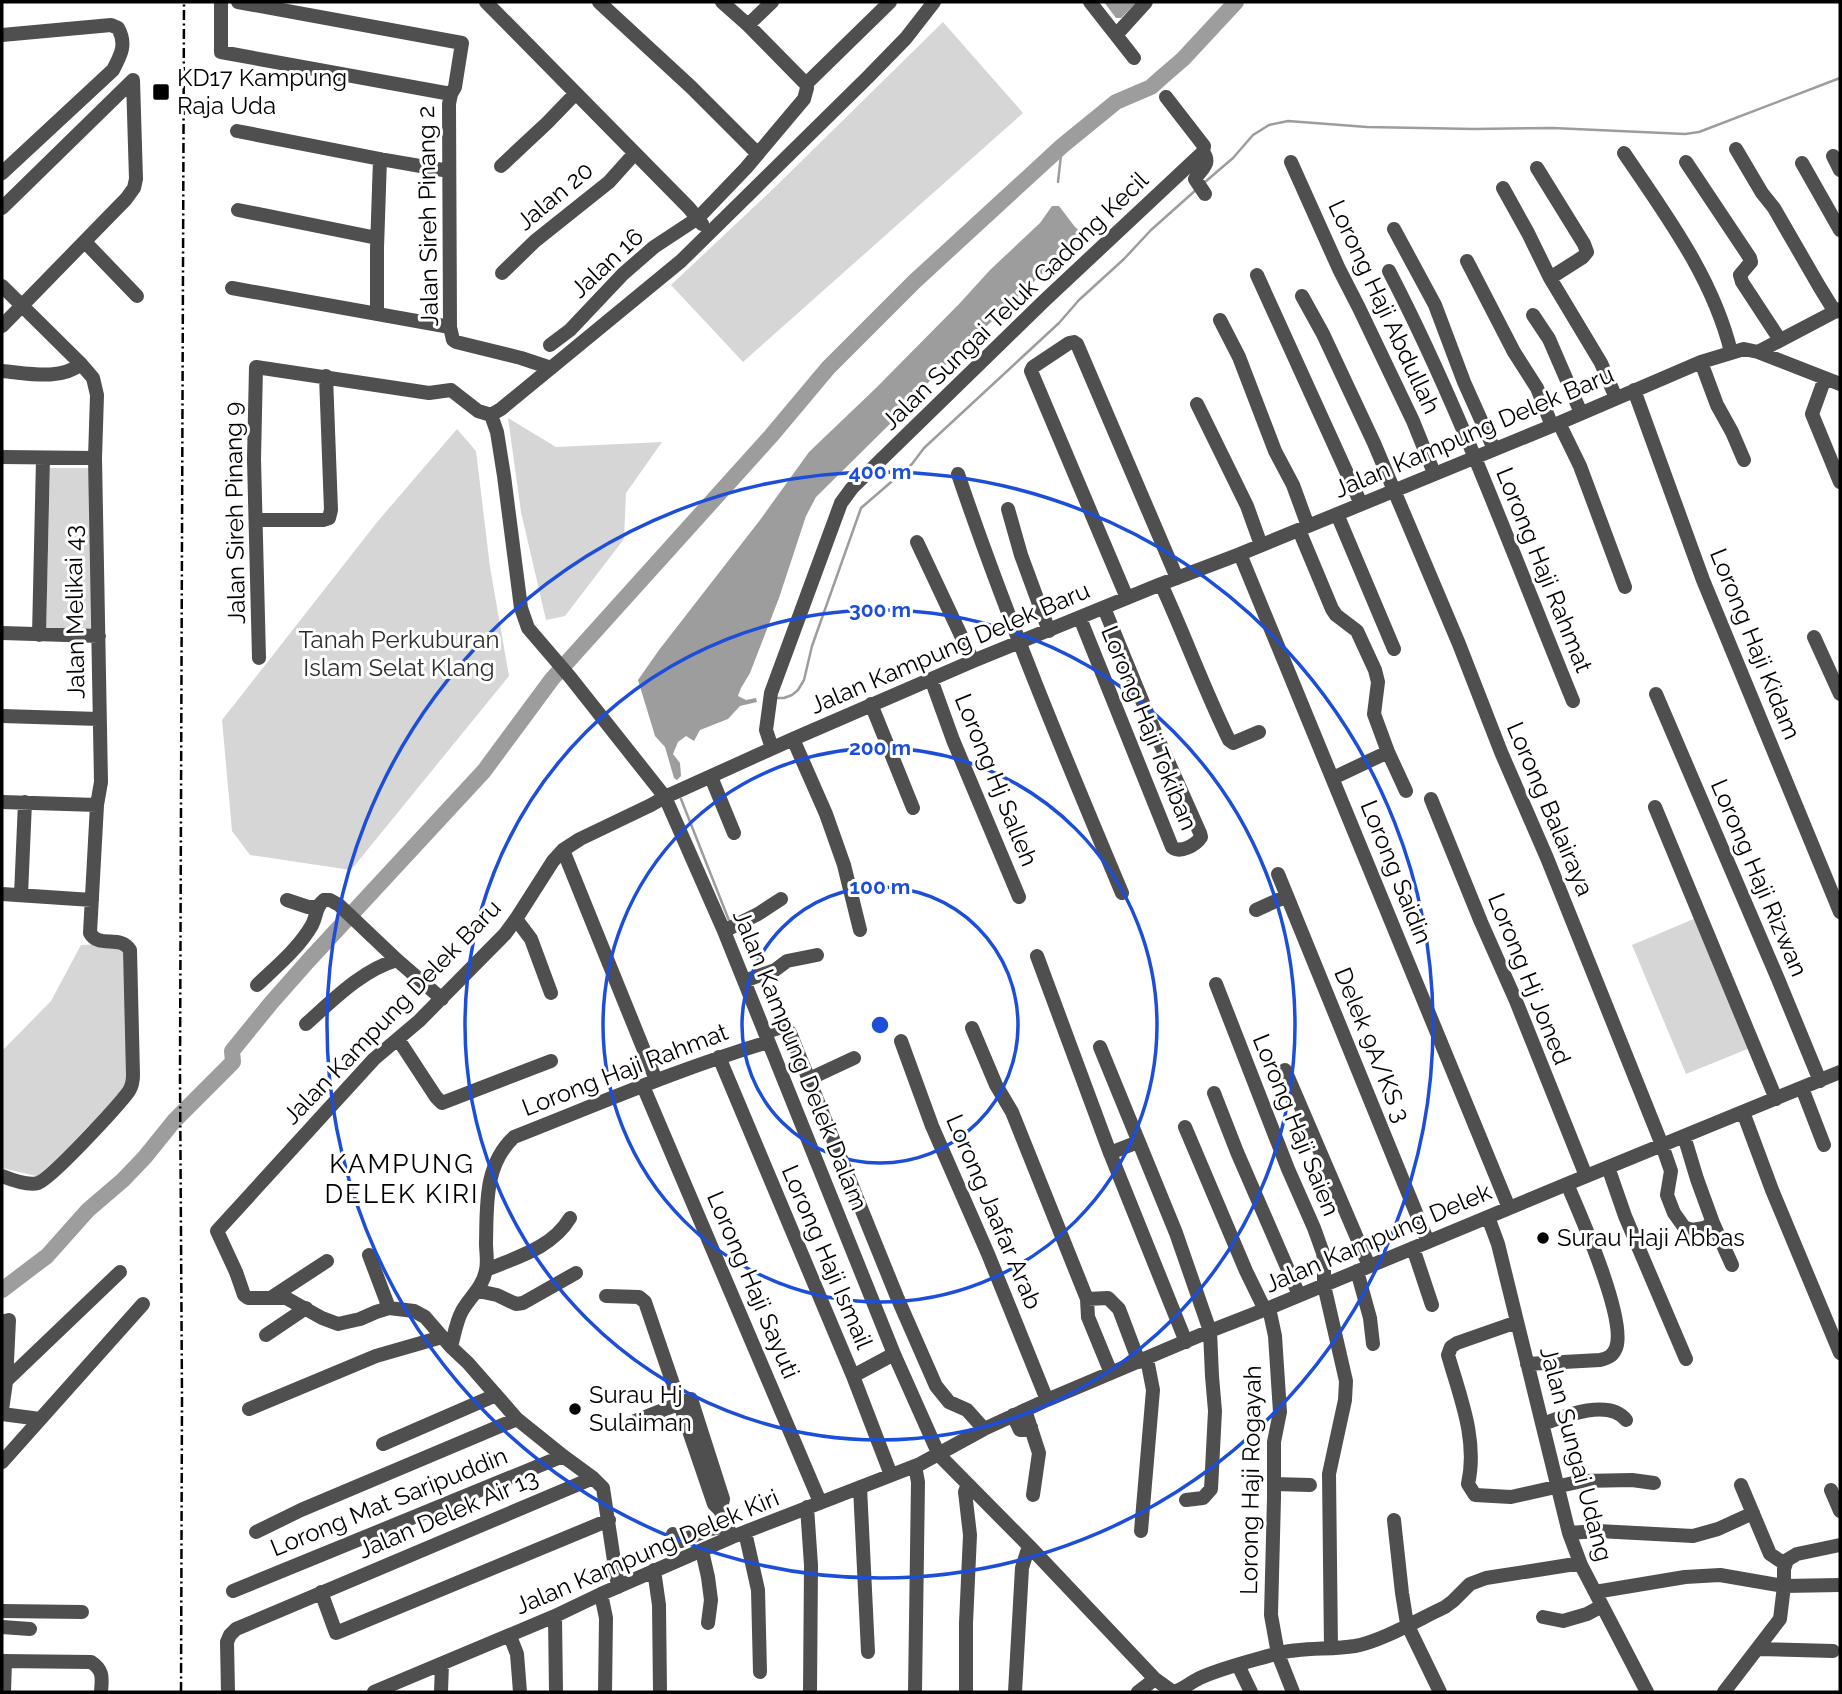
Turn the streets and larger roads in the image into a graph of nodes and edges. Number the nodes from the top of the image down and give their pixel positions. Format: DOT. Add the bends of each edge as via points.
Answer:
graph roads {
  1 [pos="221,2"];
  2 [pos="238,2"];
  3 [pos="599,2"];
  4 [pos="722,2"];
  5 [pos="772,2"];
  6 [pos="890,2"];
  7 [pos="934,2"];
  8 [pos="1090,2"];
  9 [pos="1146,2"];
  10 [pos="489,3"];
  11 [pos="748,25"];
  12 [pos="1117,34"];
  13 [pos="2,35"];
  14 [pos="1134,58"];
  15 [pos="806,84"];
  16 [pos="576,93"];
  17 [pos="451,94"];
  18 [pos="1166,97"];
  19 [pos="237,131"];
  20 [pos="1736,149"];
  21 [pos="635,153"];
  22 [pos="1624,153"];
  23 [pos="758,154"];
  24 [pos="1201,155"];
  25 [pos="1833,156"];
  26 [pos="380,159"];
  27 [pos="1291,162"];
  28 [pos="1686,162"];
  29 [pos="1802,163"];
  30 [pos="501,166"];
  31 [pos="1537,168"];
  32 [pos="1840,170"];
  33 [pos="449,171"];
  34 [pos="2,173"];
  35 [pos="1503,188"];
  36 [pos="1201,189"];
  37 [pos="2,208"];
  38 [pos="238,210"];
  39 [pos="698,218"];
  40 [pos="1394,229"];
  41 [pos="1840,230"];
  42 [pos="708,234"];
  43 [pos="377,238"];
  44 [pos="85,242"];
  45 [pos="1467,261"];
  46 [pos="1389,271"];
  47 [pos="502,273"];
  48 [pos="1257,275"];
  49 [pos="1550,278"];
  50 [pos="2,286"];
  51 [pos="232,288"];
  52 [pos="137,296"];
  53 [pos="1303,296"];
  54 [pos="22,306"];
  55 [pos="1838,311"];
  56 [pos="377,314"];
  57 [pos="1533,316"];
  58 [pos="1220,320"];
  59 [pos="2,326"];
  60 [pos="450,327"];
  61 [pos="1780,340"];
  62 [pos="550,345"];
  63 [pos="1731,352"];
  64 [pos="1758,352"];
  65 [pos="1701,362"];
  66 [pos="81,364"];
  67 [pos="551,368"];
  68 [pos="2,371"];
  69 [pos="326,376"];
  70 [pos="1825,378"];
  71 [pos="1840,384"];
  72 [pos="1634,390"];
  73 [pos="1616,398"];
  74 [pos="1197,404"];
  75 [pos="1581,413"];
  76 [pos="491,415"];
  77 [pos="1556,424"];
  78 [pos="1494,449"];
  79 [pos="2,457"];
  80 [pos="95,458"];
  81 [pos="1474,458"];
  82 [pos="43,459"];
  83 [pos="1744,460"];
  84 [pos="1434,473"];
  85 [pos="958,474"];
  86 [pos="1840,482"];
  87 [pos="1394,490"];
  88 [pos="1361,504"];
  89 [pos="1008,509"];
  90 [pos="1338,514"];
  91 [pos="257,520"];
  92 [pos="1304,528"];
  93 [pos="917,542"];
  94 [pos="1261,545"];
  95 [pos="1240,554"];
  96 [pos="1177,578"];
  97 [pos="1161,584"];
  98 [pos="1626,587"];
  99 [pos="1127,598"];
  100 [pos="1104,608"];
  101 [pos="1080,618"];
  102 [pos="1049,631"];
  103 [pos="2,633"];
  104 [pos="39,635"];
  105 [pos="99,636"];
  106 [pos="1814,637"];
  107 [pos="1021,643"];
  108 [pos="1394,649"];
  109 [pos="259,658"];
  110 [pos="973,661"];
  111 [pos="931,679"];
  112 [pos="1656,694"];
  113 [pos="1840,694"];
  114 [pos="1573,701"];
  115 [pos="871,704"];
  116 [pos="2,716"];
  117 [pos="99,719"];
  118 [pos="1259,732"];
  119 [pos="793,738"];
  120 [pos="772,748"];
  121 [pos="1388,751"];
  122 [pos="712,777"];
  123 [pos="1333,778"];
  124 [pos="1406,791"];
  125 [pos="665,797"];
  126 [pos="1431,799"];
  127 [pos="2,802"];
  128 [pos="25,802"];
  129 [pos="97,805"];
  130 [pos="1655,807"];
  131 [pos="913,808"];
  132 [pos="734,833"];
  133 [pos="563,850"];
  134 [pos="1278,874"];
  135 [pos="1122,893"];
  136 [pos="2,894"];
  137 [pos="21,895"];
  138 [pos="1287,896"];
  139 [pos="1019,897"];
  140 [pos="781,899"];
  141 [pos="92,900"];
  142 [pos="287,900"];
  143 [pos="317,907"];
  144 [pos="1255,909"];
  145 [pos="1840,912"];
  146 [pos="516,919"];
  147 [pos="734,927"];
  148 [pos="860,930"];
  149 [pos="817,955"];
  150 [pos="1037,956"];
  151 [pos="397,960"];
  152 [pos="744,981"];
  153 [pos="1216,984"];
  154 [pos="257,985"];
  155 [pos="551,993"];
  156 [pos="442,999"];
  157 [pos="306,1024"];
  158 [pos="972,1028"];
  159 [pos="770,1034"];
  160 [pos="398,1039"];
  161 [pos="901,1041"];
  162 [pos="1100,1047"];
  163 [pos="719,1057"];
  164 [pos="854,1058"];
  165 [pos="551,1060"];
  166 [pos="1285,1070"];
  167 [pos="1840,1075"];
  168 [pos="809,1079"];
  169 [pos="1820,1081"];
  170 [pos="650,1083"];
  171 [pos="1802,1088"];
  172 [pos="1214,1093"];
  173 [pos="1776,1099"];
  174 [pos="1743,1112"];
  175 [pos="1185,1127"];
  176 [pos="1684,1136"];
  177 [pos="1138,1142"];
  178 [pos="1662,1145"];
  179 [pos="1824,1145"];
  180 [pos="1110,1153"];
  181 [pos="1608,1167"];
  182 [pos="2,1176"];
  183 [pos="1586,1176"];
  184 [pos="1567,1184"];
  185 [pos="1512,1207"];
  186 [pos="1488,1217"];
  187 [pos="570,1218"];
  188 [pos="1713,1223"];
  189 [pos="1428,1242"];
  190 [pos="1498,1244"];
  191 [pos="1413,1248"];
  192 [pos="369,1255"];
  193 [pos="327,1261"];
  194 [pos="1732,1265"];
  195 [pos="1363,1269"];
  196 [pos="486,1270"];
  197 [pos="120,1272"];
  198 [pos="576,1273"];
  199 [pos="1324,1285"];
  200 [pos="478,1291"];
  201 [pos="1299,1295"];
  202 [pos="606,1296"];
  203 [pos="272,1297"];
  204 [pos="1087,1299"];
  205 [pos="143,1304"];
  206 [pos="1432,1305"];
  207 [pos="306,1308"];
  208 [pos="390,1308"];
  209 [pos="1267,1309"];
  210 [pos="5,1321"];
  211 [pos="1517,1322"];
  212 [pos="1210,1331"];
  213 [pos="266,1335"];
  214 [pos="446,1342"];
  215 [pos="1186,1342"];
  216 [pos="1373,1345"];
  217 [pos="1840,1353"];
  218 [pos="894,1354"];
  219 [pos="1686,1359"];
  220 [pos="1143,1360"];
  221 [pos="1527,1364"];
  222 [pos="1111,1373"];
  223 [pos="853,1377"];
  224 [pos="6,1380"];
  225 [pos="496,1395"];
  226 [pos="1047,1400"];
  227 [pos="686,1402"];
  228 [pos="249,1409"];
  229 [pos="2,1412"];
  230 [pos="1019,1413"];
  231 [pos="40,1419"];
  232 [pos="517,1419"];
  233 [pos="1626,1420"];
  234 [pos="635,1421"];
  235 [pos="1543,1424"];
  236 [pos="984,1429"];
  237 [pos="383,1444"];
  238 [pos="939,1455"];
  239 [pos="562,1456"];
  240 [pos="2,1462"];
  241 [pos="915,1466"];
  242 [pos="891,1475"];
  243 [pos="593,1478"];
  244 [pos="1654,1483"];
  245 [pos="968,1484"];
  246 [pos="1274,1485"];
  247 [pos="1741,1485"];
  248 [pos="1310,1486"];
  249 [pos="1557,1486"];
  250 [pos="860,1487"];
  251 [pos="1831,1490"];
  252 [pos="1033,1495"];
  253 [pos="1186,1500"];
  254 [pos="814,1504"];
  255 [pos="1840,1511"];
  256 [pos="1753,1513"];
  257 [pos="609,1520"];
  258 [pos="1394,1520"];
  259 [pos="1141,1531"];
  260 [pos="256,1532"];
  261 [pos="734,1532"];
  262 [pos="1569,1533"];
  263 [pos="673,1534"];
  264 [pos="1840,1545"];
  265 [pos="1031,1549"];
  266 [pos="702,1551"];
  267 [pos="1785,1564"];
  268 [pos="1581,1565"];
  269 [pos="654,1570"];
  270 [pos="1840,1585"];
  271 [pos="1784,1586"];
  272 [pos="618,1587"];
  273 [pos="233,1591"];
  274 [pos="321,1592"];
  275 [pos="1595,1592"];
  276 [pos="601,1594"];
  277 [pos="1602,1606"];
  278 [pos="2,1611"];
  279 [pos="82,1612"];
  280 [pos="555,1616"];
  281 [pos="1543,1617"];
  282 [pos="708,1623"];
  283 [pos="1407,1624"];
  284 [pos="2,1627"];
  285 [pos="30,1629"];
  286 [pos="514,1645"];
  287 [pos="1331,1648"];
  288 [pos="1758,1649"];
  289 [pos="868,1651"];
  290 [pos="1833,1651"];
  291 [pos="1278,1654"];
  292 [pos="4,1661"];
  293 [pos="442,1664"];
  294 [pos="1238,1665"];
  295 [pos="760,1672"];
  296 [pos="1155,1679"];
  297 [pos="397,1687"];
  298 [pos="4,1692"];
  299 [pos="101,1692"];
  300 [pos="228,1692"];
  301 [pos="374,1692"];
  302 [pos="441,1692"];
  303 [pos="520,1692"];
  304 [pos="556,1692"];
  305 [pos="605,1692"];
  306 [pos="660,1692"];
  307 [pos="810,1692"];
  308 [pos="915,1692"];
  309 [pos="966,1692"];
  310 [pos="1015,1692"];
  311 [pos="1138,1692"];
  312 [pos="1173,1692"];
  313 [pos="1251,1692"];
  314 [pos="1293,1692"];
  315 [pos="1440,1692"];
  316 [pos="1647,1692"];
  317 [pos="1724,1692"];
  1 -- 17 [label="street, Jalan Sireh Pinang 2" via="221,52"];
  2 -- 17 [label="street" via="462,43"];
  3 -- 23 [label="street"];
  4 -- 11 [label="street"];
  5 -- 11 [label="street"];
  6 -- 15 [label="street, Jalan 16"];
  7 -- 42 [label="street" via="906,38"];
  8 -- 12 [label="street"];
  9 -- 12 [label="street"];
  10 -- 16 [label="street"];
  11 -- 15 [label="street"];
  12 -- 14 [label="street"];
  13 -- 34 [label="street" via="111,26 123,37 123,52 113,70"];
  15 -- 23 [label="street, Jalan 16" via="804,99"];
  16 -- 21 [label="street"];
  16 -- 30 [label="street"];
  17 -- 33 [label="street, Jalan Sireh Pinang 2"];
  18 -- 24 [label="street" via="1204,146"];
  19 -- 26 [label="street"];
  20 -- 55 [label="street"];
  21 -- 39 [label="street"];
  21 -- 47 [label="street, Jalan 20" via="609,182"];
  22 -- 63 [label="street" via="1705,281"];
  23 -- 39 [label="street, Jalan 16"];
  24 -- 36 [label="street" via="1207,160 1195,179"];
  24 -- 120 [label="street, Jalan Sungai Teluk Gadong Kecil" via="1045,300 841,503 771,693 765,730"];
  25 -- 32 [label="street"];
  26 -- 33 [label="street"];
  26 -- 43 [label="street"];
  27 -- 84 [label="street, Lorong Haji Abdullah"];
  28 -- 61 [label="street" via="1751,262 1740,275 1742,282"];
  29 -- 41 [label="street"];
  31 -- 49 [label="street" via="1587,252"];
  33 -- 60 [label="street, Jalan Sireh Pinang 2"];
  35 -- 49 [label="street"];
  37 -- 44 [label="street" via="133,80 134,188"];
  38 -- 43 [label="street"];
  39 -- 42 [label="street"];
  39 -- 62 [label="street, Jalan 16" via="654,247"];
  40 -- 78 [label="street" via="1435,305"];
  42 -- 67 [label="street"];
  43 -- 56 [label="street"];
  44 -- 52 [label="street"];
  44 -- 54 [label="street"];
  45 -- 77 [label="street"];
  46 -- 81 [label="street, Lorong Haji Rahmat"];
  48 -- 88 [label="street"];
  49 -- 73 [label="street" via="1601,363"];
  50 -- 54 [label="street, Jalan Melikai 43"];
  51 -- 56 [label="street"];
  53 -- 87 [label="street, Lorong Balairaya"];
  54 -- 59 [label="street"];
  54 -- 66 [label="street, Jalan Melikai 43"];
  55 -- 61 [label="street"];
  56 -- 60 [label="street"];
  57 -- 75 [label="street" via="1549,339"];
  58 -- 92 [label="street" via="1293,485"];
  60 -- 67 [label="street, Jalan Sireh Pinang 2" via="456,342"];
  61 -- 64 [label="street"];
  63 -- 64 [label="street, Jalan Kampung Delek Baru"];
  63 -- 65 [label="street, Jalan Kampung Delek Baru"];
  64 -- 70 [label="street, Jalan Kampung Delek Baru"];
  65 -- 72 [label="street, Jalan Kampung Delek Baru"];
  65 -- 83 [label="street"];
  66 -- 68 [label="street" via="57,375"];
  66 -- 80 [label="street, Jalan Melikai 43" via="93,378 97,395"];
  67 -- 76 [label="street"];
  69 -- 76 [label="street" via="429,393 451,390"];
  69 -- 91 [label="street" via="329,517"];
  69 -- 91 [label="street, Jalan Sireh Pinang 9" via="256,367"];
  70 -- 71 [label="street, Jalan Kampung Delek Baru"];
  70 -- 86 [label="street" via="1812,414"];
  72 -- 73 [label="street, Jalan Kampung Delek Baru"];
  72 -- 145 [label="street, Lorong Haji Kidam" via="1712,602"];
  73 -- 75 [label="street, Jalan Kampung Delek Baru"];
  74 -- 94 [label="street"];
  75 -- 77 [label="street, Jalan Kampung Delek Baru"];
  76 -- 125 [label="street, Jalan Kampung Delek Dalam" via="528,628"];
  77 -- 78 [label="street, Jalan Kampung Delek Baru"];
  77 -- 98 [label="street" via="1580,466"];
  78 -- 81 [label="street, Jalan Kampung Delek Baru"];
  79 -- 82 [label="street"];
  80 -- 82 [label="street"];
  80 -- 105 [label="street, Jalan Melikai 43"];
  81 -- 84 [label="street, Jalan Kampung Delek Baru"];
  81 -- 114 [label="street, Lorong Haji Rahmat"];
  82 -- 104 [label="street"];
  84 -- 87 [label="street, Jalan Kampung Delek Baru"];
  85 -- 107 [label="street"];
  87 -- 88 [label="street, Jalan Kampung Delek Baru"];
  87 -- 178 [label="street, Lorong Balairaya"];
  88 -- 90 [label="street, Jalan Kampung Delek Baru"];
  89 -- 102 [label="street"];
  90 -- 92 [label="street, Jalan Kampung Delek Baru"];
  90 -- 108 [label="street"];
  91 -- 109 [label="street, Jalan Sireh Pinang 9"];
  92 -- 94 [label="street, Jalan Kampung Delek Baru"];
  92 -- 121 [label="street" via="1332,609 1357,631 1375,670 1374,714"];
  93 -- 110 [label="street"];
  94 -- 95 [label="street, Jalan Kampung Delek Baru"];
  95 -- 96 [label="street, Jalan Kampung Delek Baru"];
  95 -- 123 [label="street, Lorong Saidin"];
  96 -- 97 [label="street, Jalan Kampung Delek Baru"];
  96 -- 99 [label="street" via="1077,344 1069,343 1031,371"];
  97 -- 99 [label="street, Jalan Kampung Delek Baru"];
  97 -- 118 [label="street" via="1228,740 1233,743"];
  99 -- 100 [label="street, Jalan Kampung Delek Baru"];
  100 -- 101 [label="street, Jalan Kampung Delek Baru"];
  100 -- 101 [label="street, Lorong Haji Tokiban" via="1200,833 1198,841 1180,850 1172,847"];
  101 -- 102 [label="street, Jalan Kampung Delek Baru"];
  102 -- 107 [label="street, Jalan Kampung Delek Baru"];
  103 -- 104 [label="street"];
  104 -- 105 [label="street"];
  105 -- 117 [label="street, Jalan Melikai 43"];
  106 -- 113 [label="street"];
  107 -- 110 [label="street, Jalan Kampung Delek Baru"];
  107 -- 135 [label="street"];
  110 -- 111 [label="street, Jalan Kampung Delek Baru"];
  111 -- 115 [label="street, Jalan Kampung Delek Baru"];
  111 -- 139 [label="street, Lorong Hj Salleh"];
  112 -- 169 [label="street, Lorong Haji Rizwan"];
  115 -- 119 [label="street, Jalan Kampung Delek Baru"];
  115 -- 131 [label="street"];
  116 -- 117 [label="street"];
  117 -- 129 [label="street, Jalan Melikai 43"];
  119 -- 120 [label="street, Jalan Kampung Delek Baru"];
  119 -- 148 [label="street" via="844,865"];
  120 -- 122 [label="street, Jalan Kampung Delek Baru"];
  121 -- 123 [label="street"];
  121 -- 124 [label="street"];
  122 -- 125 [label="street, Jalan Kampung Delek Baru"];
  122 -- 132 [label="street"];
  123 -- 185 [label="street, Lorong Saidin"];
  125 -- 133 [label="street, Jalan Kampung Delek Baru"];
  125 -- 147 [label="street, Jalan Kampung Delek Dalam"];
  126 -- 183 [label="street, Lorong Hj Joned"];
  127 -- 128 [label="street"];
  128 -- 129 [label="street"];
  128 -- 137 [label="street"];
  129 -- 141 [label="street, Jalan Melikai 43"];
  130 -- 173 [label="street"];
  133 -- 146 [label="street, Jalan Kampung Delek Baru"];
  133 -- 170 [label="street, Lorong Haji Sayuti"];
  134 -- 138 [label="street, Delek 9A/KS 3"];
  136 -- 137 [label="street"];
  137 -- 141 [label="street"];
  138 -- 144 [label="street"];
  138 -- 189 [label="street, Delek 9A/KS 3"];
  140 -- 147 [label="street"];
  141 -- 182 [label="street, Jalan Melikai 43" via="90,933 94,939 123,942 130,950 131,1089 40,1183"];
  142 -- 143 [label="street"];
  143 -- 151 [label="street" via="324,900 339,905"];
  143 -- 154 [label="street" via="312,924"];
  146 -- 155 [label="street" via="531,939"];
  146 -- 156 [label="street, Jalan Kampung Delek Baru"];
  147 -- 152 [label="street, Jalan Kampung Delek Dalam"];
  149 -- 152 [label="street" via="787,961"];
  150 -- 180 [label="street"];
  151 -- 156 [label="street"];
  151 -- 157 [label="street" via="368,974"];
  152 -- 159 [label="street, Jalan Kampung Delek Dalam"];
  153 -- 199 [label="street, Lorong Haji Saien" via="1314,1228 1324,1260"];
  156 -- 160 [label="street, Jalan Kampung Delek Baru"];
  158 -- 204 [label="street" via="1012,1112"];
  159 -- 163 [label="street, Lorong Haji Rahmat"];
  159 -- 168 [label="street" via="787,1028"];
  159 -- 218 [label="street, Jalan Kampung Delek Dalam"];
  160 -- 165 [label="street" via="442,1103"];
  160 -- 203 [label="street, Jalan Kampung Delek Baru" via="374,1059 217,1231 244,1295"];
  161 -- 226 [label="street, Lorong Jaafar Arab"];
  162 -- 177 [label="street"];
  163 -- 170 [label="street, Lorong Haji Rahmat"];
  163 -- 223 [label="street, Lorong Haji Ismail"];
  164 -- 168 [label="street"];
  166 -- 195 [label="street"];
  167 -- 169 [label="street, Jalan Kampung Delek"];
  168 -- 236 [label="street" via="936,1386"];
  169 -- 171 [label="street, Jalan Kampung Delek"];
  170 -- 196 [label="street, Lorong Haji Rahmat" via="507,1143 487,1193"];
  170 -- 254 [label="street, Lorong Haji Sayuti"];
  171 -- 173 [label="street, Jalan Kampung Delek"];
  171 -- 179 [label="street"];
  172 -- 201 [label="street"];
  173 -- 174 [label="street, Jalan Kampung Delek"];
  174 -- 176 [label="street, Jalan Kampung Delek"];
  174 -- 217 [label="street"];
  175 -- 209 [label="street, Lorong Haji Rogayah" via="1246,1271"];
  176 -- 178 [label="street, Jalan Kampung Delek"];
  176 -- 188 [label="street"];
  177 -- 180 [label="street"];
  177 -- 212 [label="street"];
  178 -- 181 [label="street, Jalan Kampung Delek"];
  178 -- 188 [label="street, Lorong Balairaya" via="1671,1171 1667,1195 1674,1213 1692,1230"];
  180 -- 215 [label="street"];
  181 -- 183 [label="street, Jalan Kampung Delek"];
  181 -- 219 [label="street"];
  183 -- 184 [label="street, Jalan Kampung Delek"];
  184 -- 185 [label="street, Jalan Kampung Delek"];
  184 -- 221 [label="street" via="1611,1295 1619,1338 1610,1357 1600,1360"];
  185 -- 186 [label="street, Jalan Kampung Delek"];
  185 -- 190 [label="street"];
  186 -- 189 [label="street, Jalan Kampung Delek"];
  186 -- 190 [label="street, Jalan Sungai Udang"];
  187 -- 196 [label="street" via="546,1244"];
  188 -- 194 [label="street"];
  189 -- 191 [label="street, Jalan Kampung Delek"];
  190 -- 211 [label="street, Jalan Sungai Udang"];
  191 -- 195 [label="street, Jalan Kampung Delek"];
  191 -- 206 [label="street"];
  192 -- 208 [label="street"];
  193 -- 203 [label="street"];
  195 -- 199 [label="street, Jalan Kampung Delek"];
  195 -- 216 [label="street"];
  196 -- 200 [label="street, Lorong Haji Rahmat"];
  197 -- 224 [label="street"];
  198 -- 200 [label="street" via="523,1303"];
  199 -- 201 [label="street, Jalan Kampung Delek"];
  199 -- 287 [label="street, Lorong Haji Saien" via="1346,1381 1329,1474"];
  200 -- 214 [label="street, Lorong Haji Rahmat"];
  201 -- 209 [label="street, Jalan Kampung Delek"];
  202 -- 227 [label="street" via="639,1297 645,1302"];
  203 -- 207 [label="street"];
  204 -- 220 [label="street" via="1108,1298 1119,1309"];
  204 -- 222 [label="street" via="1088,1317"];
  205 -- 231 [label="street"];
  207 -- 208 [label="street" via="338,1324"];
  207 -- 213 [label="street"];
  208 -- 214 [label="street" via="425,1317"];
  209 -- 212 [label="street, Jalan Kampung Delek"];
  209 -- 246 [label="street, Lorong Haji Rogayah" via="1275,1336 1280,1412 1274,1442"];
  210 -- 224 [label="street" via="9,1320"];
  211 -- 221 [label="street, Jalan Sungai Udang"];
  211 -- 249 [label="street" via="1457,1343 1448,1355 1470,1433 1468,1484 1475,1495 1511,1497"];
  212 -- 215 [label="street, Jalan Kampung Delek"];
  212 -- 253 [label="street" via="1215,1411 1211,1489 1203,1498"];
  214 -- 225 [label="street"];
  214 -- 228 [label="street" via="376,1356"];
  215 -- 220 [label="street, Jalan Kampung Delek"];
  218 -- 223 [label="street"];
  218 -- 238 [label="street, Jalan Kampung Delek Dalam"];
  220 -- 222 [label="street, Jalan Kampung Delek"];
  220 -- 259 [label="street" via="1153,1391"];
  221 -- 235 [label="street, Jalan Sungai Udang"];
  222 -- 226 [label="street, Jalan Kampung Delek"];
  223 -- 242 [label="street, Lorong Haji Ismail"];
  224 -- 229 [label="street"];
  225 -- 232 [label="street"];
  225 -- 237 [label="street"];
  226 -- 230 [label="street, Jalan Kampung Delek"];
  227 -- 234 [label="street"];
  227 -- 261 [label="street" via="714,1504 722,1504"];
  229 -- 231 [label="street"];
  230 -- 236 [label="street, Jalan Kampung Delek"];
  230 -- 252 [label="street" via="1020,1430 1031,1427 1039,1453"];
  231 -- 240 [label="street"];
  232 -- 239 [label="street"];
  232 -- 260 [label="street"];
  233 -- 235 [label="street" via="1607,1408"];
  235 -- 249 [label="street, Jalan Sungai Udang"];
  236 -- 238 [label="street, Jalan Kampung Delek"];
  238 -- 241 [label="street, Jalan Kampung Delek Kiri"];
  238 -- 245 [label="street, Jalan Kampung Delek Dalam"];
  239 -- 243 [label="street"];
  239 -- 273 [label="street, Lorong Mat Saripuddin"];
  241 -- 242 [label="street, Jalan Kampung Delek Kiri"];
  241 -- 308 [label="street"];
  242 -- 250 [label="street, Jalan Kampung Delek Kiri"];
  243 -- 257 [label="street" via="603,1488"];
  243 -- 274 [label="street, Jalan Delek Air 13"];
  244 -- 249 [label="street" via="1582,1481"];
  245 -- 265 [label="street, Jalan Kampung Delek Dalam"];
  245 -- 309 [label="street"];
  246 -- 248 [label="street"];
  246 -- 291 [label="street, Lorong Haji Rogayah" via="1271,1615"];
  247 -- 256 [label="street"];
  249 -- 262 [label="street, Jalan Sungai Udang"];
  250 -- 254 [label="street, Jalan Kampung Delek Kiri"];
  250 -- 289 [label="street"];
  251 -- 255 [label="street"];
  254 -- 261 [label="street, Jalan Kampung Delek Kiri"];
  254 -- 307 [label="street, Lorong Haji Sayuti"];
  256 -- 262 [label="street" via="1693,1536"];
  256 -- 267 [label="street" via="1770,1554"];
  257 -- 272 [label="street"];
  257 -- 274 [label="street" via="336,1633"];
  258 -- 283 [label="street"];
  261 -- 263 [label="street" via="710,1529 681,1541"];
  261 -- 266 [label="street, Jalan Kampung Delek Kiri"];
  261 -- 295 [label="street" via="758,1590"];
  262 -- 268 [label="street, Jalan Sungai Udang"];
  264 -- 267 [label="street" via="1797,1554"];
  265 -- 296 [label="street, Jalan Kampung Delek Dalam"];
  265 -- 310 [label="street" via="1022,1568"];
  266 -- 269 [label="street, Jalan Kampung Delek Kiri"];
  266 -- 282 [label="street" via="711,1600"];
  267 -- 271 [label="street"];
  268 -- 275 [label="street, Jalan Sungai Udang"];
  268 -- 283 [label="street, Jalan Kampung Delek Dalam" via="1478,1581 1445,1607"];
  269 -- 272 [label="street, Jalan Kampung Delek Kiri"];
  269 -- 306 [label="street"];
  270 -- 271 [label="street"];
  271 -- 275 [label="street" via="1720,1575"];
  271 -- 288 [label="street" via="1780,1619"];
  272 -- 276 [label="street, Jalan Kampung Delek Kiri"];
  274 -- 300 [label="street, Jalan Delek Air 13" via="230,1635"];
  275 -- 277 [label="street, Jalan Sungai Udang"];
  276 -- 280 [label="street, Jalan Kampung Delek Kiri"];
  276 -- 305 [label="street" via="606,1618"];
  277 -- 281 [label="street" via="1563,1620"];
  277 -- 316 [label="street, Jalan Sungai Udang"];
  278 -- 279 [label="street"];
  280 -- 286 [label="street, Jalan Kampung Delek Kiri"];
  280 -- 304 [label="street"];
  283 -- 287 [label="street, Jalan Kampung Delek Dalam" via="1357,1646"];
  283 -- 315 [label="street"];
  284 -- 285 [label="street"];
  286 -- 293 [label="street, Jalan Kampung Delek Kiri"];
  286 -- 303 [label="street"];
  287 -- 291 [label="street, Jalan Kampung Delek Dalam"];
  288 -- 290 [label="street"];
  288 -- 317 [label="street"];
  291 -- 294 [label="street, Jalan Kampung Delek Dalam"];
  291 -- 314 [label="street, Lorong Haji Rogayah"];
  292 -- 298 [label="street"];
  292 -- 299 [label="street" via="91,1662 100,1668"];
  293 -- 297 [label="street, Jalan Kampung Delek Kiri"];
  293 -- 302 [label="street"];
  294 -- 312 [label="street, Jalan Kampung Delek Dalam"];
  294 -- 313 [label="street"];
  296 -- 311 [label="street"];
  296 -- 312 [label="street, Jalan Kampung Delek Dalam"];
  297 -- 301 [label="street, Jalan Kampung Delek Kiri"];
}
